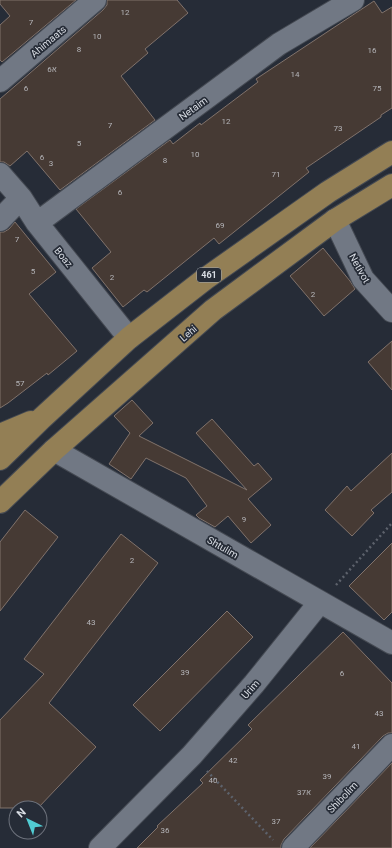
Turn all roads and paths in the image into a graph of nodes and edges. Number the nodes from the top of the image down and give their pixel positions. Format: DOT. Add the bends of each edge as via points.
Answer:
graph roads {
  1 [pos="95,0"];
  2 [pos="353,0"];
  3 [pos="0,81"];
  4 [pos="392,152"];
  5 [pos="0,174"];
  6 [pos="392,184"];
  7 [pos="21,198"];
  8 [pos="0,220"];
  9 [pos="335,220"];
  10 [pos="37,223"];
  11 [pos="392,310"];
  12 [pos="129,338"];
  13 [pos="42,418"];
  14 [pos="0,435"];
  15 [pos="54,450"];
  16 [pos="0,459"];
  17 [pos="0,502"];
  18 [pos="392,523"];
  19 [pos="320,602"];
  20 [pos="392,643"];
  21 [pos="392,745"];
  22 [pos="192,755"];
  23 [pos="284,845"];
  24 [pos="100,848"];
  1 -- 3 [label="street, Ahimaats"];
  2 -- 10 [label="street, Netaim" via="279,44"];
  4 -- 12 [label="main road, 461" via="328,192 204,279"];
  5 -- 7 [label="street, Boaz"];
  6 -- 9 [label="main road, Lehi"];
  7 -- 8 [label="street"];
  7 -- 10 [label="street, Boaz"];
  9 -- 11 [label="street, Netivot" via="363,279"];
  9 -- 15 [label="main road, Lehi" via="213,310"];
  10 -- 12 [label="street, Boaz"];
  12 -- 13 [label="main road, 461"];
  13 -- 14 [label="main road"];
  13 -- 16 [label="main road, 461"];
  15 -- 17 [label="main road, Lehi"];
  15 -- 19 [label="street, Shtulim"];
  18 -- 19 [label="path"];
  19 -- 20 [label="street, Shtulim"];
  19 -- 22 [label="street, Urim"];
  21 -- 23 [label="street, Shibolim"];
  22 -- 23 [label="path"];
  22 -- 24 [label="street, Urim"];
}
